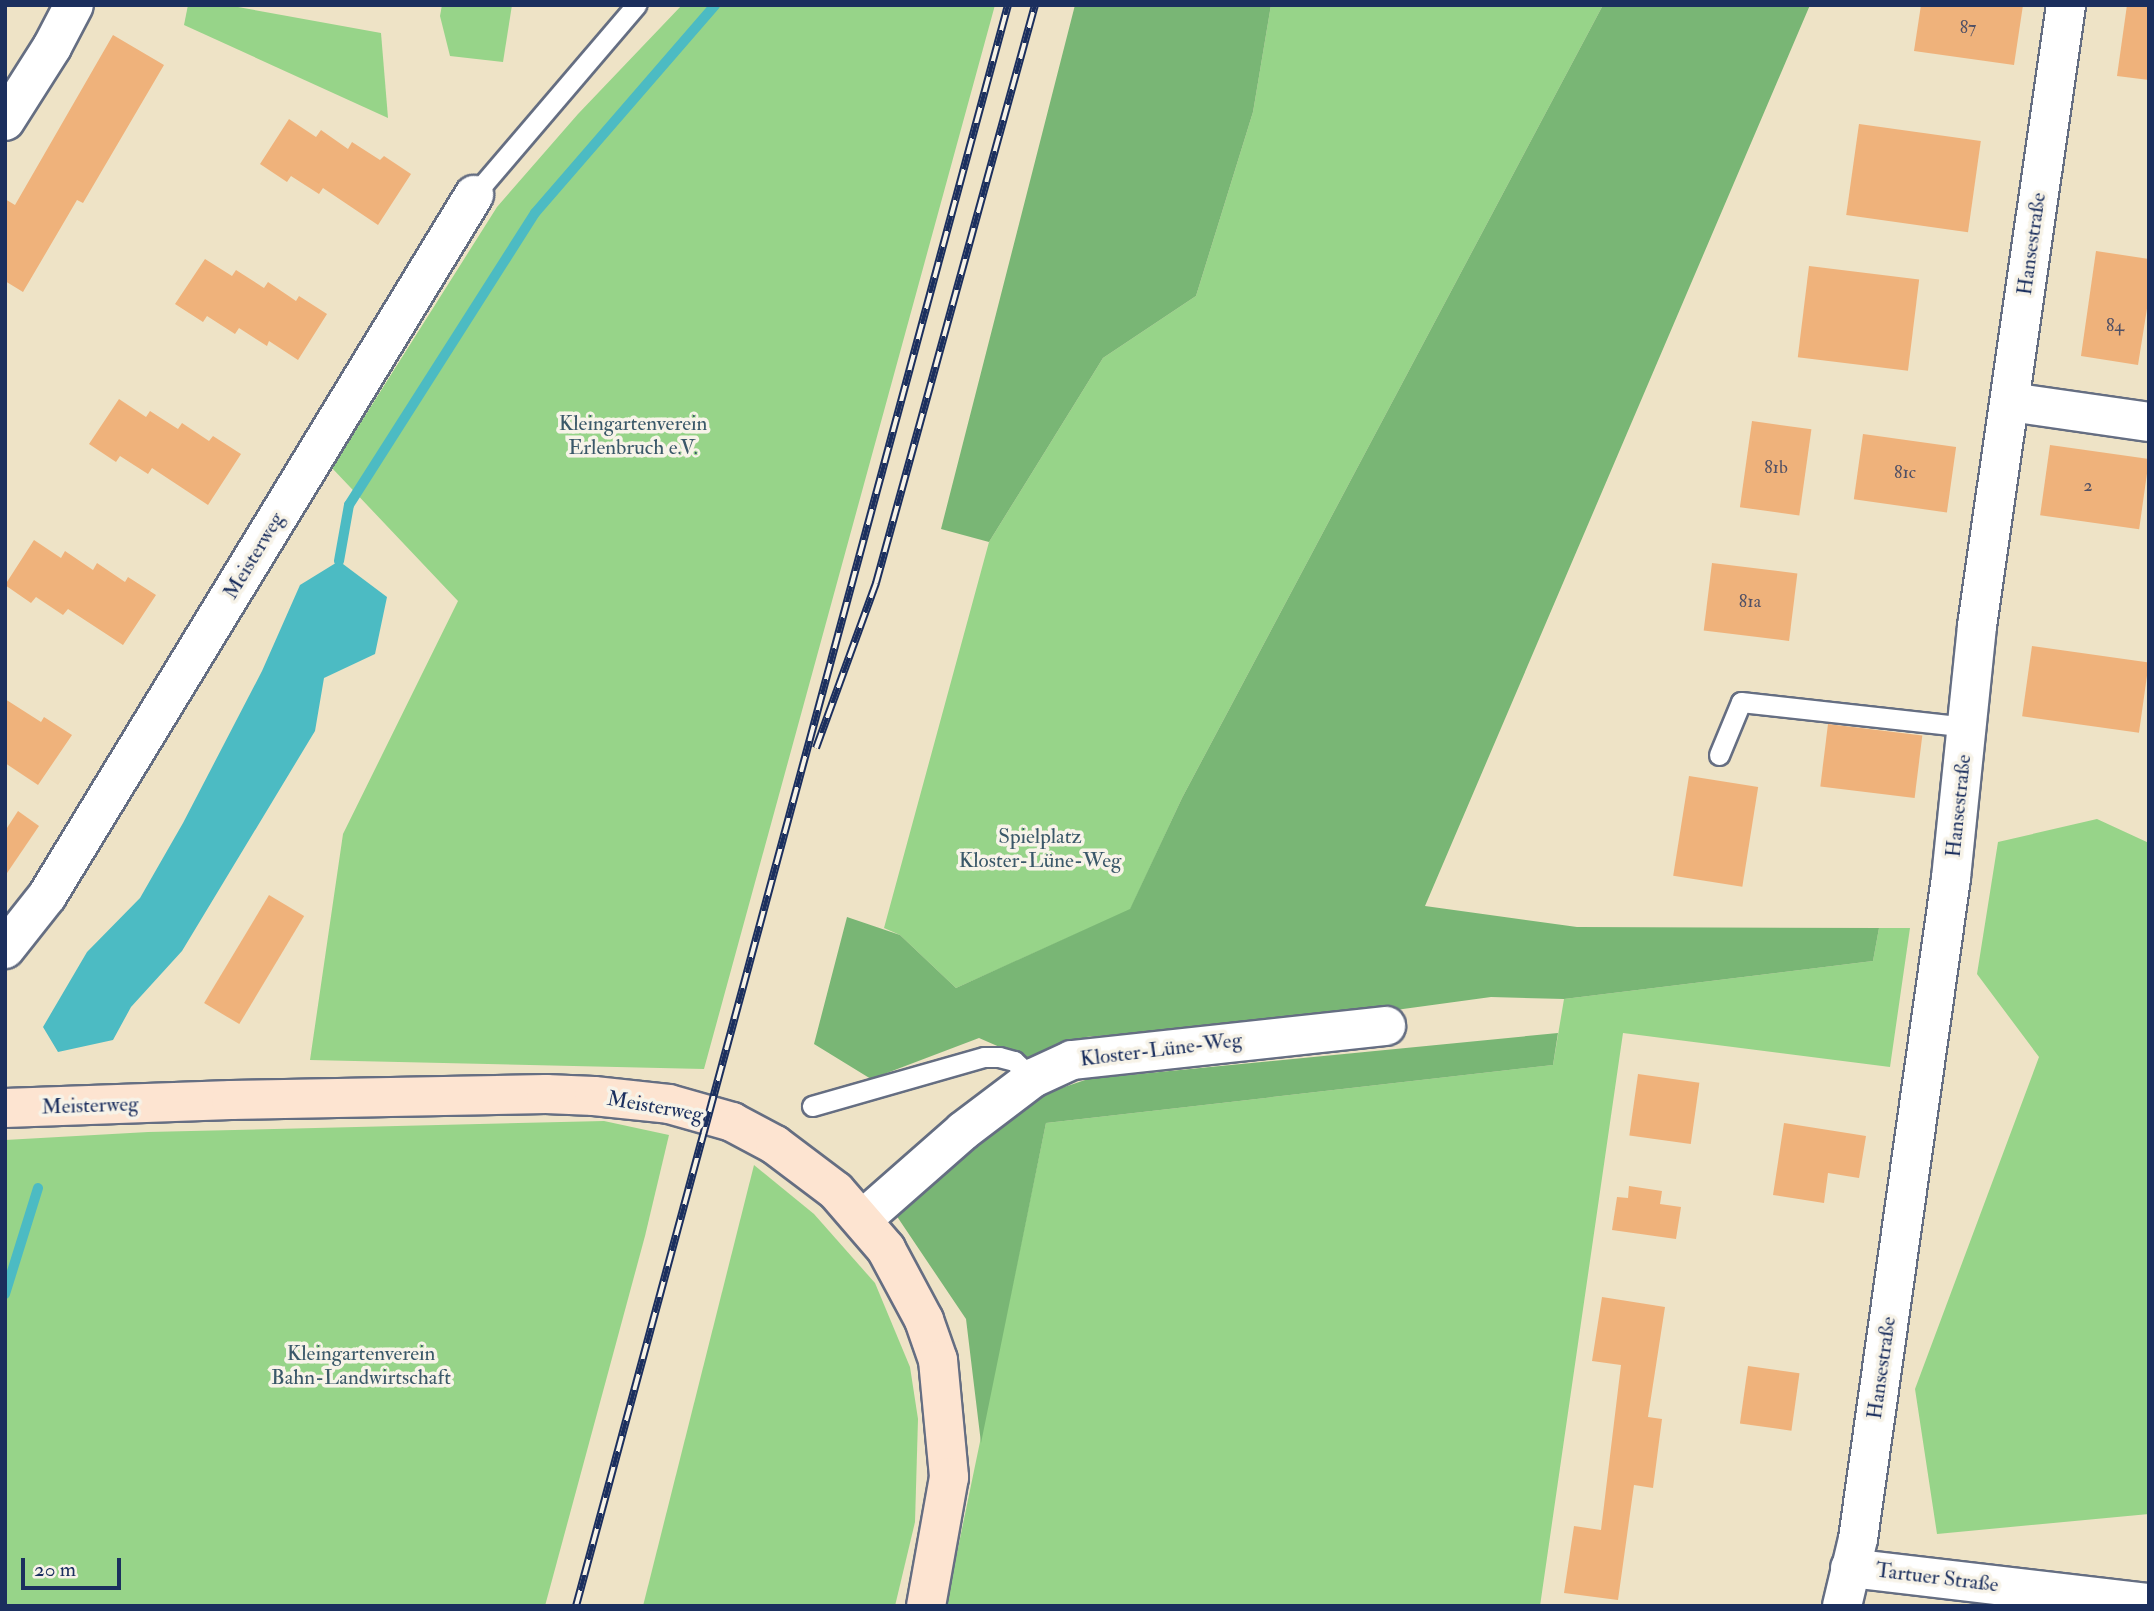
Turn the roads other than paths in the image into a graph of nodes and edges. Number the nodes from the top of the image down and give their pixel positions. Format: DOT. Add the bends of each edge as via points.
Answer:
graph roads {
  1 [pos="74,5"];
  2 [pos="636,5"];
  3 [pos="2066,5"];
  4 [pos="5,121"];
  5 [pos="474,195"];
  6 [pos="2010,402"];
  7 [pos="2149,422"];
  8 [pos="1967,727"];
  9 [pos="1718,755"];
  10 [pos="5,949"];
  11 [pos="1386,1026"];
  12 [pos="1033,1078"];
  13 [pos="812,1106"];
  14 [pos="5,1108"];
  15 [pos="863,1219"];
  16 [pos="1850,1568"];
  17 [pos="2149,1603"];
  18 [pos="926,1606"];
  19 [pos="1842,1606"];
  1 -- 4 [label="street"];
  2 -- 5 [label="lane"];
  3 -- 6 [label="street, Hansestraße"];
  5 -- 10 [label="street, Meisterweg" via="47,895"];
  6 -- 7 [label="street"];
  6 -- 8 [label="street, Hansestraße"];
  8 -- 9 [label="lane" via="1741,702"];
  8 -- 16 [label="street, Hansestraße" via="1951,878 1860,1526"];
  11 -- 12 [label="street, Kloster-Lüne-Weg" via="1091,1056"];
  12 -- 13 [label="lane" via="1014,1061 984,1058"];
  12 -- 15 [label="street, Kloster-Lüne-Weg" via="962,1131"];
  14 -- 15 [label="street, Meisterweg" via="546,1094 669,1104 751,1132 801,1163"];
  15 -- 18 [label="street, Meisterweg" via="907,1282 938,1360 948,1477"];
  16 -- 17 [label="street, Tartuer Straße"];
  16 -- 19 [label="street, Hansestraße"];
}
